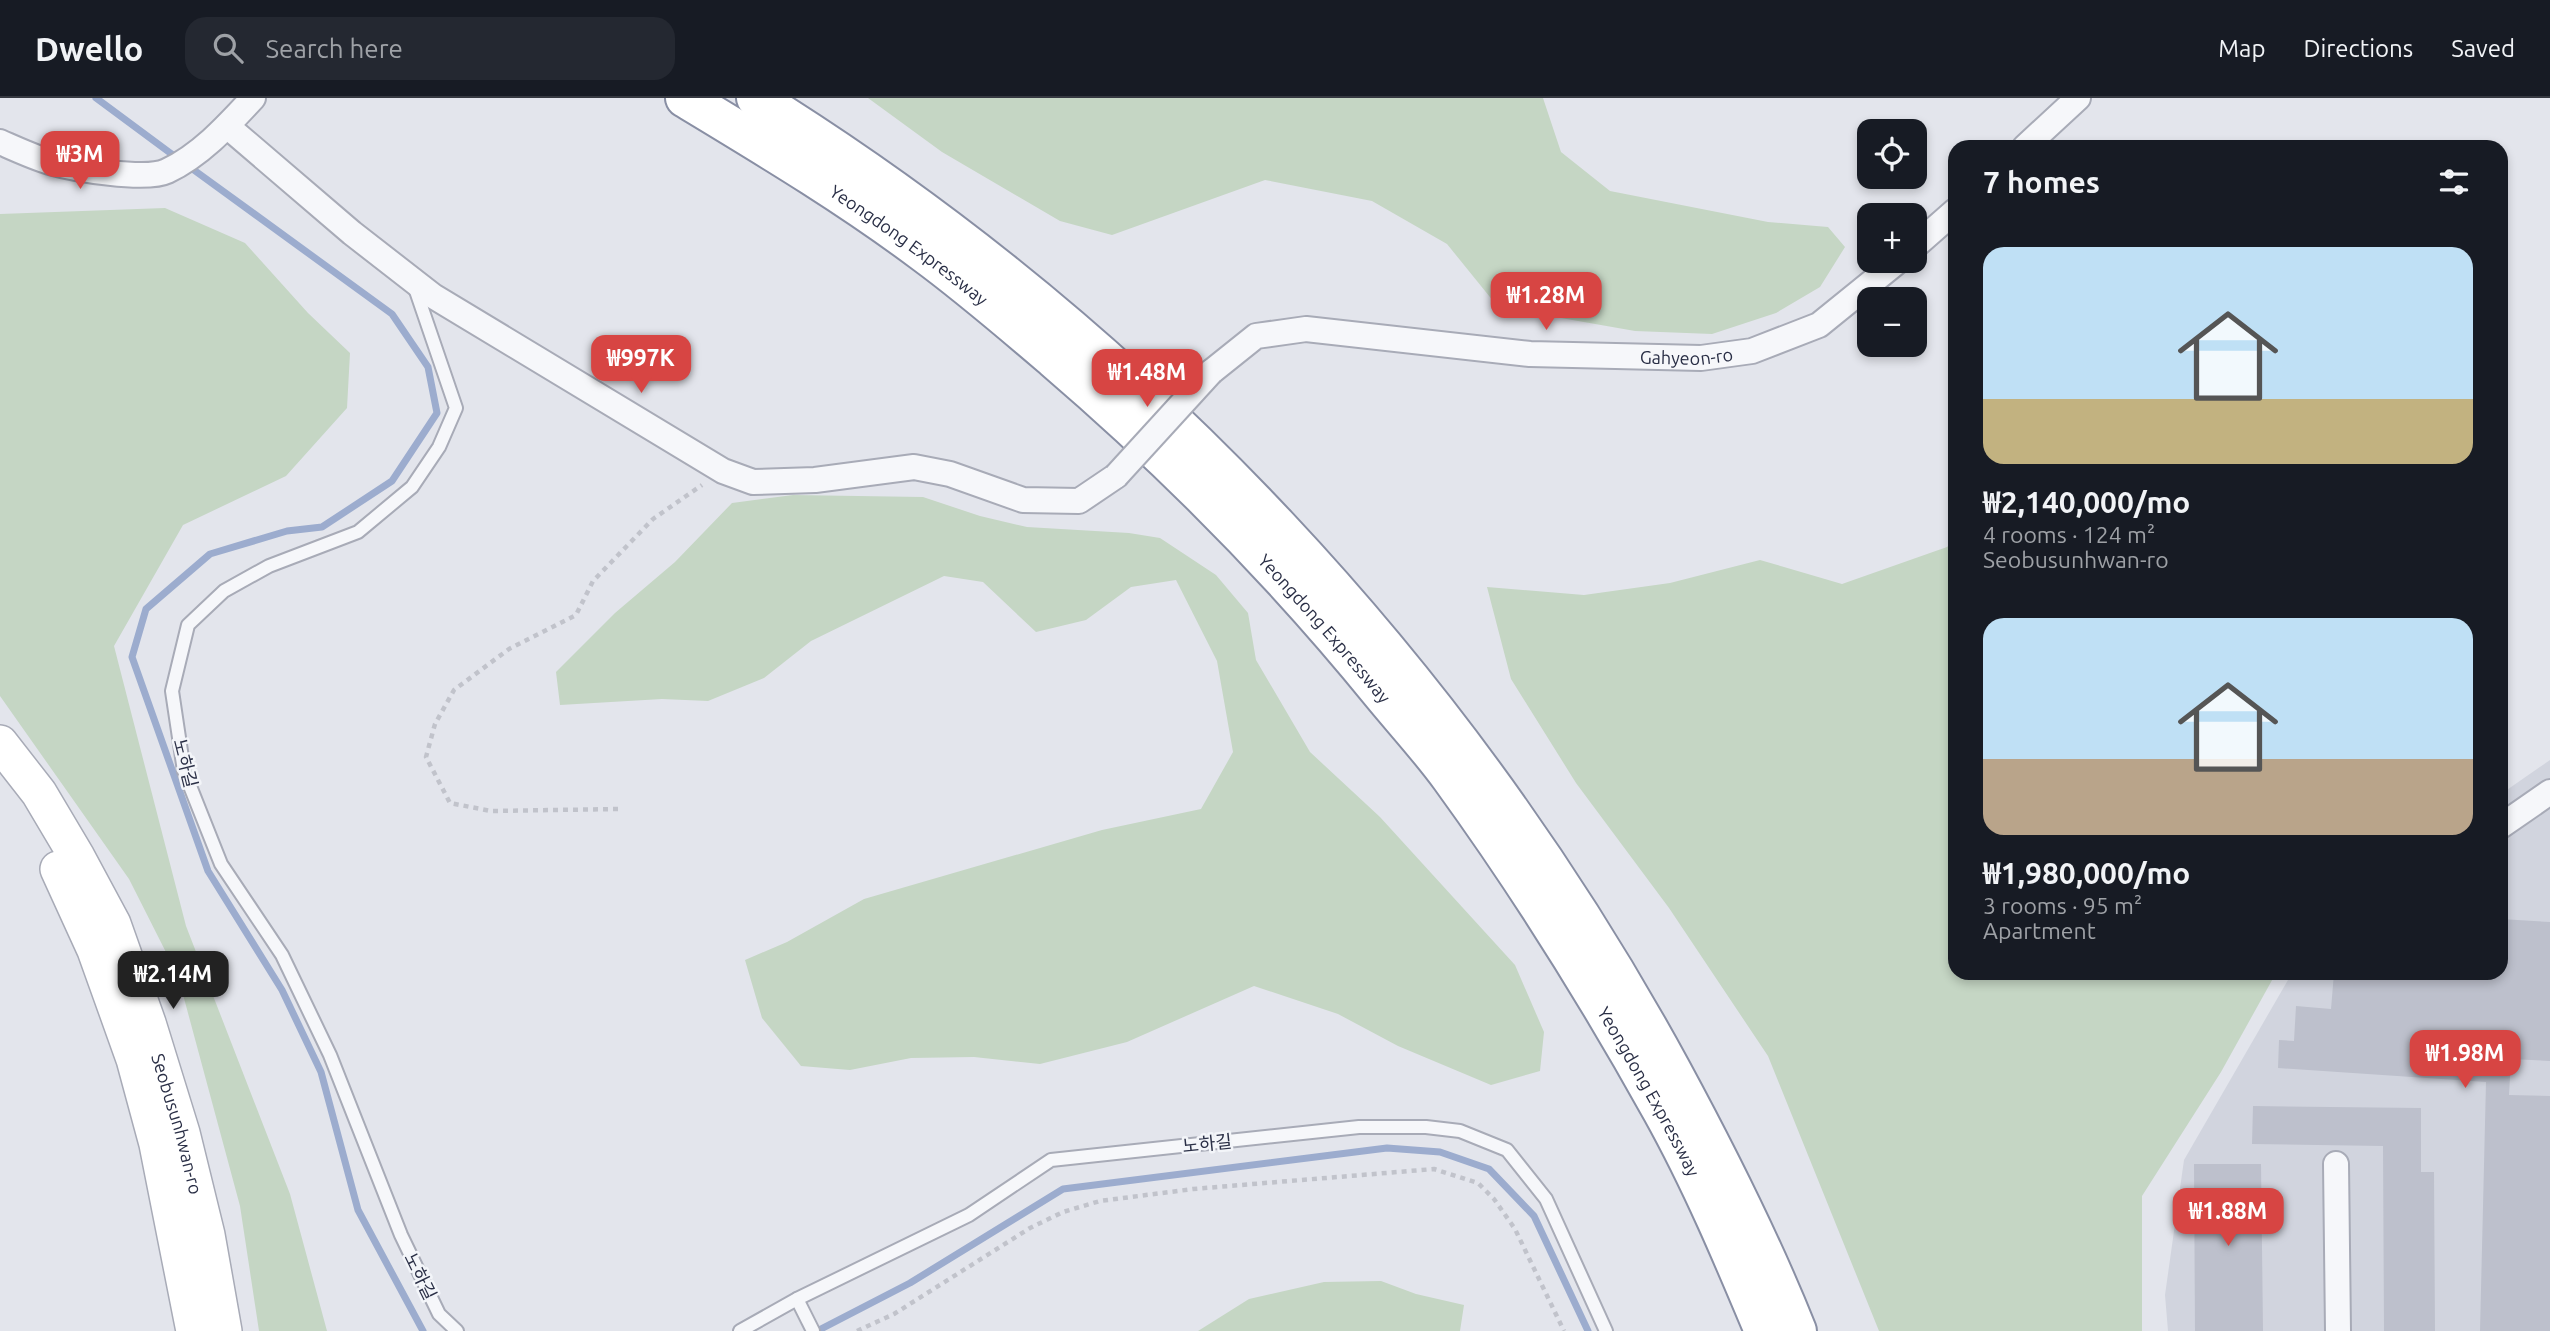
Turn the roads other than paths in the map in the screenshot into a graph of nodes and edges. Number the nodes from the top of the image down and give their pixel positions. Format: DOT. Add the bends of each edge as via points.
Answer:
graph roads {
  1 [pos="253,98"];
  2 [pos="685,98"];
  3 [pos="756,98"];
  4 [pos="2078,98"];
  5 [pos="219,134"];
  6 [pos="2033,140"];
  7 [pos="0,142"];
  8 [pos="1948,217"];
  9 [pos="1927,236"];
  10 [pos="1883,273"];
  11 [pos="413,280"];
  12 [pos="0,743"];
  13 [pos="0,781"];
  14 [pos="2550,792"];
  15 [pos="2508,821"];
  16 [pos="2336,1164"];
  17 [pos="797,1299"];
  18 [pos="810,1325"];
  19 [pos="194,1331"];
  20 [pos="224,1331"];
  21 [pos="457,1331"];
  22 [pos="740,1331"];
  23 [pos="1606,1331"];
  24 [pos="1764,1331"];
  25 [pos="1797,1331"];
  26 [pos="2338,1331"];
  1 -- 5 [label="street"];
  2 -- 24 [label="highway, Yeongdong Expressway" via="816,177 946,270 1114,411 1284,578 1449,775 1542,909 1664,1114"];
  3 -- 25 [label="highway, Yeongdong Expressway" via="825,141 977,250 1095,350 1288,537 1385,646 1493,785 1563,886 1642,1014 1722,1163"];
  4 -- 6 [label="street"];
  5 -- 7 [label="street" via="167,171 151,176 50,162"];
  5 -- 11 [label="street, Gahyeon-ro"];
  8 -- 9 [label="street"];
  10 -- 11 [label="street, Gahyeon-ro, bridge" via="1819,325 1752,351 1700,358 1530,354 1306,329 1256,336 1211,372 1116,476 1079,501 1023,500 950,474 915,467 815,480 753,482 723,471"];
  11 -- 21 [label="lane, 노하길" via="456,408 439,447 412,487 358,532 269,566 224,591 188,625 172,691 184,771 221,864 282,955 330,1055 401,1235 439,1314"];
  12 -- 20 [label="street, Seobusunhwan-ro" via="39,793 113,924 182,1133"];
  13 -- 19 [label="street, Seobusunhwan-ro" via="64,879 135,1059"];
  14 -- 15 [label="street"];
  16 -- 26 [label="street"];
  17 -- 18 [label="lane"];
  17 -- 22 [label="lane, 노하길"];
  17 -- 23 [label="lane, 노하길" via="969,1215 1051,1160 1359,1127 1426,1128 1460,1131 1507,1150 1546,1199"];
}
